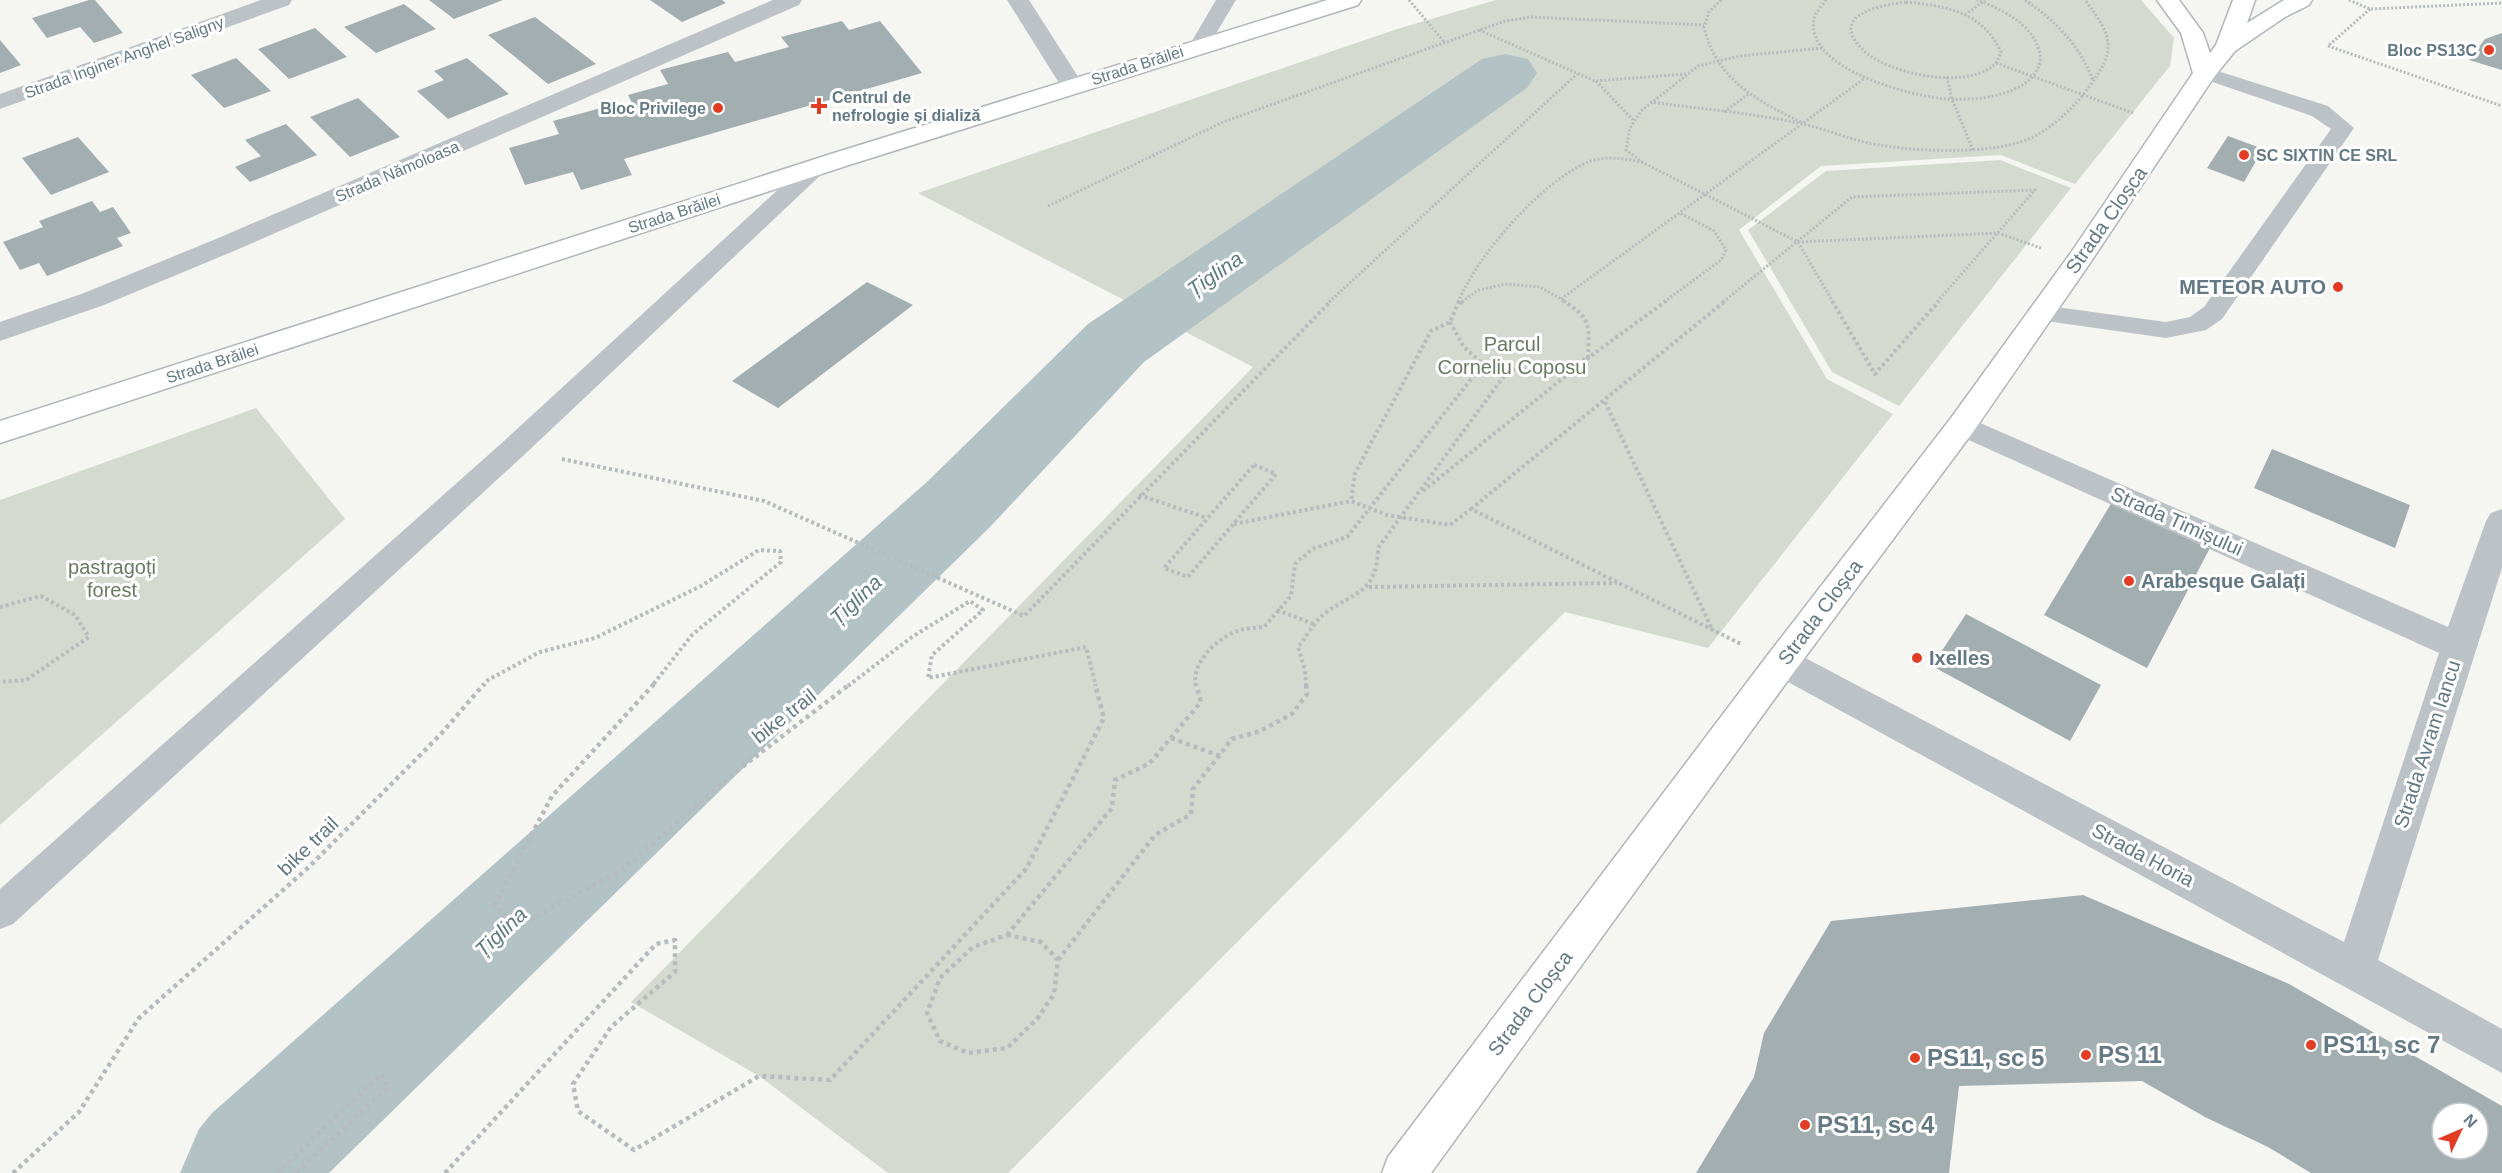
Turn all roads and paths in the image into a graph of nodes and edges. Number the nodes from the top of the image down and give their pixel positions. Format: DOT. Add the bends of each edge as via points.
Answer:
graph roads {
  1 [pos="281,0"];
  2 [pos="791,0"];
  3 [pos="1018,0"];
  4 [pos="1226,0"];
  5 [pos="1350,0"];
  6 [pos="1409,0"];
  7 [pos="1720,0"];
  8 [pos="1826,0"];
  9 [pos="1977,0"];
  10 [pos="2025,0"];
  11 [pos="2085,0"];
  12 [pos="2169,0"];
  13 [pos="2244,0"];
  14 [pos="2301,0"];
  15 [pos="2349,0"];
  16 [pos="1984,1"];
  17 [pos="1886,2"];
  18 [pos="2502,3"];
  19 [pos="2370,9"];
  20 [pos="1965,15"];
  21 [pos="1704,25"];
  22 [pos="1479,30"];
  23 [pos="1445,42"];
  24 [pos="1198,45"];
  25 [pos="2227,45"];
  26 [pos="1822,48"];
  27 [pos="1720,60"];
  28 [pos="1996,63"];
  29 [pos="2205,73"];
  30 [pos="1577,74"];
  31 [pos="1687,74"];
  32 [pos="1947,77"];
  33 [pos="2034,77"];
  34 [pos="1865,78"];
  35 [pos="2094,80"];
  36 [pos="1595,81"];
  37 [pos="1072,86"];
  38 [pos="1750,93"];
  39 [pos="2083,95"];
  40 [pos="1952,99"];
  41 [pos="0,102"];
  42 [pos="1650,102"];
  43 [pos="2502,106"];
  44 [pos="2126,110"];
  45 [pos="1723,113"];
  46 [pos="1633,120"];
  47 [pos="1804,124"];
  48 [pos="1973,150"];
  49 [pos="1642,162"];
  50 [pos="816,167"];
  51 [pos="1705,196"];
  52 [pos="1048,206"];
  53 [pos="1680,213"];
  54 [pos="1998,233"];
  55 [pos="1798,242"];
  56 [pos="2079,260"];
  57 [pos="1561,299"];
  58 [pos="1459,305"];
  59 [pos="2041,314"];
  60 [pos="1450,322"];
  61 [pos="0,332"];
  62 [pos="1588,358"];
  63 [pos="1483,364"];
  64 [pos="1509,369"];
  65 [pos="1605,402"];
  66 [pos="1962,425"];
  67 [pos="0,432"];
  68 [pos="514,448"];
  69 [pos="1139,495"];
  70 [pos="1418,495"];
  71 [pos="1351,501"];
  72 [pos="1471,509"];
  73 [pos="1368,510"];
  74 [pos="1208,518"];
  75 [pos="1400,520"];
  76 [pos="2502,521"];
  77 [pos="1234,524"];
  78 [pos="1620,582"];
  79 [pos="1369,587"];
  80 [pos="0,607"];
  81 [pos="1277,610"];
  82 [pos="1316,625"];
  83 [pos="1713,632"];
  84 [pos="2458,647"];
  85 [pos="1782,662"];
  86 [pos="0,682"];
  87 [pos="1171,738"];
  88 [pos="1220,756"];
  89 [pos="0,912"];
  90 [pos="1007,935"];
  91 [pos="1058,960"];
  92 [pos="2355,969"];
  93 [pos="2502,1052"];
  94 [pos="13,1173"];
  95 [pos="277,1173"];
  96 [pos="297,1173"];
  97 [pos="445,1173"];
  98 [pos="1404,1173"];
  1 -- 41 [label="street, Strada Inginer Anghel Saligny"];
  2 -- 61 [label="street, Strada Nămoloasa" via="225,245 94,299"];
  3 -- 37 [label="street"];
  4 -- 24 [label="lane"];
  5 -- 24 [label="main road, Strada Brăilei"];
  6 -- 23 [label="path"];
  7 -- 21 [label="path" via="1711,8"];
  8 -- 26 [label="path" via="1814,14 1813,31"];
  9 -- 16 [label="path"];
  10 -- 35 [label="path" via="2056,22 2076,44"];
  11 -- 35 [label="path" via="2103,24 2110,45"];
  12 -- 29 [label="main road" via="2192,33"];
  13 -- 25 [label="main road, Strada Cloșca"];
  14 -- 25 [label="main road, Strada Cloșca"];
  15 -- 19 [label="path"];
  16 -- 20 [label="path"];
  16 -- 33 [label="path" via="2027,30 2038,46 2041,62"];
  17 -- 20 [label="path" via="1926,4"];
  17 -- 32 [label="path" via="1857,15 1851,26 1862,49 1899,69"];
  18 -- 19 [label="path"];
  19 -- 43 [label="path" via="2328,46"];
  20 -- 28 [label="path" via="1997,39 2001,52"];
  21 -- 22 [label="path" via="1531,17"];
  21 -- 27 [label="path"];
  22 -- 23 [label="path"];
  22 -- 30 [label="path"];
  23 -- 52 [label="path" via="1223,122"];
  24 -- 37 [label="main road, Strada Brăilei"];
  25 -- 29 [label="main road, Strada Cloșca"];
  26 -- 27 [label="path"];
  26 -- 34 [label="path" via="1839,64"];
  27 -- 31 [label="path" via="1698,66"];
  27 -- 38 [label="path" via="1741,88"];
  28 -- 32 [label="path" via="1968,76"];
  28 -- 33 [label="path"];
  29 -- 56 [label="main road, Strada Cloșca"];
  29 -- 59 [label="lane" via="2319,111 2343,128 2212,313 2197,324 2166,330"];
  30 -- 36 [label="path"];
  30 -- 69 [label="path" via="1312,318"];
  31 -- 36 [label="path"];
  31 -- 42 [label="path"];
  32 -- 40 [label="path"];
  33 -- 39 [label="path"];
  33 -- 40 [label="path" via="1996,95"];
  34 -- 40 [label="path" via="1902,91"];
  34 -- 47 [label="path"];
  35 -- 39 [label="path"];
  36 -- 46 [label="path"];
  37 -- 50 [label="main road, Strada Brăilei"];
  38 -- 45 [label="path"];
  38 -- 47 [label="path"];
  39 -- 44 [label="path"];
  39 -- 48 [label="path" via="2034,137"];
  40 -- 48 [label="path"];
  42 -- 45 [label="path"];
  42 -- 46 [label="path"];
  45 -- 47 [label="path"];
  46 -- 49 [label="path" via="1625,139 1626,150"];
  47 -- 48 [label="path" via="1862,142"];
  47 -- 51 [label="path"];
  49 -- 51 [label="path"];
  49 -- 58 [label="path" via="1609,157 1580,165 1542,191 1466,286"];
  50 -- 67 [label="main road, Strada Brăilei"];
  50 -- 68 [label="lane"];
  51 -- 53 [label="path"];
  51 -- 55 [label="path"];
  53 -- 57 [label="path"];
  53 -- 62 [label="path" via="1715,231 1723,240 1726,250 1721,260"];
  54 -- 55 [label="path"];
  54 -- 55 [label="path" via="2035,190 1852,198"];
  54 -- 55 [label="path" via="1875,374"];
  54 -- 56 [label="path"];
  55 -- 65 [label="path"];
  56 -- 59 [label="main road, Strada Cloșca"];
  57 -- 58 [label="path" via="1540,287 1505,284 1478,290"];
  57 -- 62 [label="path" via="1582,312 1589,332"];
  58 -- 60 [label="path"];
  59 -- 66 [label="main road, Strada Cloșca"];
  60 -- 63 [label="path" via="1464,347"];
  60 -- 71 [label="path" via="1431,331 1355,473"];
  62 -- 64 [label="path" via="1550,372"];
  62 -- 70 [label="path"];
  63 -- 64 [label="path"];
  63 -- 73 [label="path"];
  64 -- 70 [label="path"];
  65 -- 72 [label="path"];
  65 -- 83 [label="path"];
  66 -- 84 [label="street, Strada Timișului"];
  66 -- 85 [label="main road, Strada Cloșca"];
  68 -- 69 [label="path" via="764,501 1024,616"];
  68 -- 89 [label="lane"];
  69 -- 74 [label="path"];
  70 -- 75 [label="path"];
  71 -- 73 [label="path"];
  71 -- 77 [label="path"];
  72 -- 75 [label="path" via="1450,525"];
  72 -- 78 [label="path"];
  73 -- 75 [label="path"];
  73 -- 81 [label="path" via="1347,537 1312,549 1295,564 1291,596"];
  74 -- 77 [label="path" via="1254,465 1276,474"];
  74 -- 77 [label="path" via="1164,568 1188,577"];
  75 -- 79 [label="path" via="1378,548 1378,566"];
  76 -- 84 [label="street, Strada Avram Iancu"];
  78 -- 79 [label="path"];
  78 -- 83 [label="path"];
  79 -- 82 [label="path" via="1322,616"];
  80 -- 86 [label="path" via="41,596 75,615 89,637 26,680"];
  81 -- 82 [label="path"];
  81 -- 87 [label="path" via="1264,627 1239,630 1221,640 1199,662 1195,681 1201,702"];
  82 -- 88 [label="path" via="1298,647 1305,670 1306,694 1292,714 1260,731 1232,739"];
  83 -- 85 [label="path"];
  84 -- 92 [label="street, Strada Avram Iancu"];
  85 -- 92 [label="street, Strada Horia"];
  85 -- 98 [label="main road, Strada Cloșca"];
  87 -- 88 [label="path"];
  87 -- 90 [label="path" via="1150,764 1114,780 1112,808"];
  88 -- 91 [label="path" via="1193,789 1191,814 1155,835"];
  90 -- 91 [label="path" via="1041,942"];
  90 -- 91 [label="path" via="973,948 940,978 927,1013 940,1041 968,1053 1007,1048 1037,1019 1054,994"];
  92 -- 93 [label="street, Strada Horia"];
  94 -- 97 [label="path, bike trail" via="79,1112 139,1018 309,867 441,734 488,680 540,652 596,638 701,586 759,550 780,551 781,562 692,635 666,671 552,796 494,906 518,927 622,870 733,774 912,637 970,601 983,610 932,655 928,678 1086,647 1104,718 1026,869 830,1080 759,1076 634,1150 578,1111 573,1084 612,1027 675,972 675,940 656,944"];
  95 -- 96 [label="path" via="381,1074 388,1087"];
}
